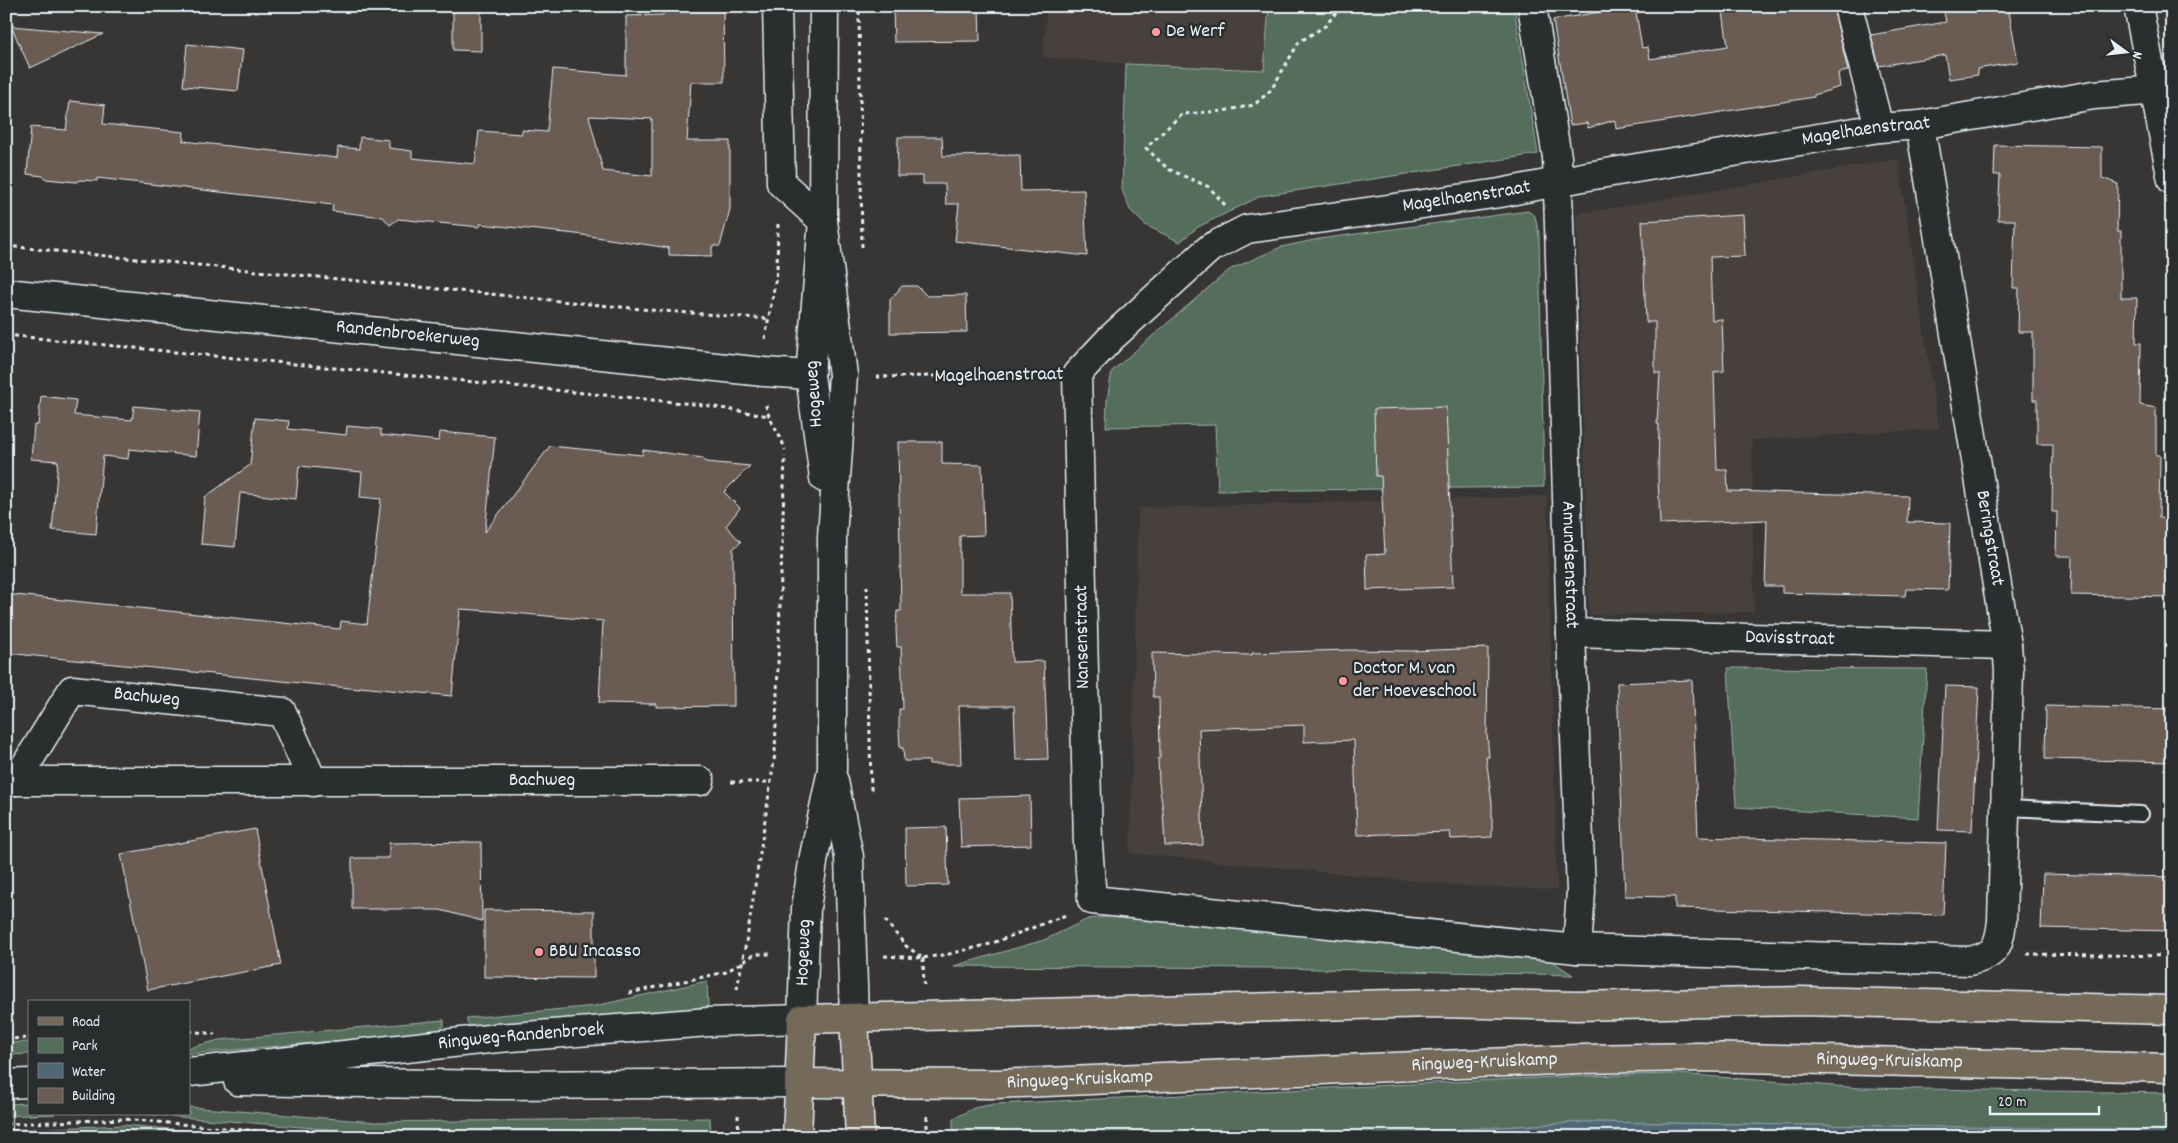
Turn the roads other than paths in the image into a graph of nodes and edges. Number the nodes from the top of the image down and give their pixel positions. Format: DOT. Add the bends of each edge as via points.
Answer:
graph roads {
  1 [pos="777,6"];
  2 [pos="824,6"];
  3 [pos="1532,6"];
  4 [pos="1848,6"];
  5 [pos="2138,6"];
  6 [pos="2163,90"];
  7 [pos="1920,125"];
  8 [pos="1879,128"];
  9 [pos="2172,180"];
  10 [pos="1557,182"];
  11 [pos="823,221"];
  12 [pos="6,293"];
  13 [pos="1077,374"];
  14 [pos="810,375"];
  15 [pos="832,537"];
  16 [pos="1571,632"];
  17 [pos="2008,645"];
  18 [pos="832,770"];
  19 [pos="11,781"];
  20 [pos="700,781"];
  21 [pos="313,782"];
  22 [pos="2006,808"];
  23 [pos="2141,814"];
  24 [pos="1577,949"];
  25 [pos="2172,1010"];
  26 [pos="854,1018"];
  27 [pos="802,1019"];
  28 [pos="2172,1068"];
  29 [pos="190,1072"];
  30 [pos="190,1081"];
  31 [pos="28,1083"];
  32 [pos="799,1083"];
  33 [pos="857,1083"];
  34 [pos="6,1084"];
  35 [pos="797,1137"];
  36 [pos="860,1137"];
  1 -- 11 [label="street" via="781,183"];
  2 -- 11 [label="street, Hogeweg"];
  3 -- 10 [label="street, Amundsenstraat" via="1557,157"];
  4 -- 8 [label="street"];
  5 -- 6 [label="street"];
  6 -- 7 [label="street, Magelhaenstraat" via="2094,95"];
  6 -- 9 [label="street"];
  7 -- 8 [label="street, Magelhaenstraat"];
  7 -- 17 [label="street, Beringstraat"];
  8 -- 10 [label="street, Magelhaenstraat"];
  10 -- 13 [label="street, Magelhaenstraat" via="1247,229 1210,248 1111,338"];
  10 -- 16 [label="street, Amundsenstraat"];
  11 -- 14 [label="street, Hogeweg"];
  11 -- 15 [label="street, Hogeweg" via="843,375"];
  12 -- 14 [label="street, Randenbroekerweg"];
  13 -- 24 [label="street, Nansenstraat" via="1092,900"];
  14 -- 15 [label="street, Hogeweg"];
  15 -- 18 [label="street, Hogeweg"];
  16 -- 17 [label="street, Davisstraat"];
  16 -- 24 [label="street, Amundsenstraat" via="1581,891"];
  17 -- 22 [label="street, Beringstraat"];
  18 -- 26 [label="street, Hogeweg" via="849,857"];
  18 -- 27 [label="street, Hogeweg" via="806,908"];
  19 -- 21 [label="street, Bachweg"];
  19 -- 21 [label="street, Bachweg" via="72,690 282,712"];
  20 -- 21 [label="street, Bachweg"];
  22 -- 23 [label="lane"];
  22 -- 24 [label="street, Beringstraat" via="2000,940 1992,954 1981,959 1969,962"];
  25 -- 26 [label="main road" via="1801,1001 1577,1006 1435,1003"];
  26 -- 27 [label="main road, Ringweg-Randenbroek"];
  26 -- 33 [label="main road, Hogeweg"];
  27 -- 29 [label="street, Ringweg-Randenbroek" via="708,1022 498,1038"];
  27 -- 32 [label="main road, Hogeweg"];
  28 -- 33 [label="main road, Ringweg-Kruiskamp" via="1699,1057 996,1084"];
  30 -- 32 [label="street, Ringweg-Randenbroek" via="500,1085"];
  31 -- 34 [label="street"];
  32 -- 33 [label="main road, Ringweg-Kruiskamp"];
  32 -- 35 [label="main road, Hogeweg"];
  33 -- 36 [label="main road, Hogeweg"];
}
